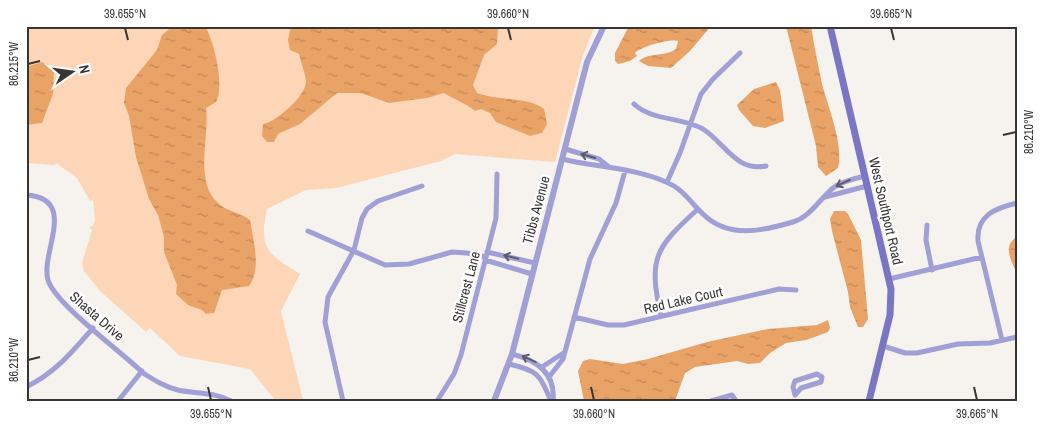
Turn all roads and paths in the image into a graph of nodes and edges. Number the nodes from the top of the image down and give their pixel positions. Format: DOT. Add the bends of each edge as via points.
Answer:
graph roads {
  1 [pos="604,26"];
  2 [pos="830,26"];
  3 [pos="740,53"];
  4 [pos="634,104"];
  5 [pos="690,124"];
  6 [pos="564,149"];
  7 [pos="562,159"];
  8 [pos="766,166"];
  9 [pos="610,167"];
  10 [pos="625,171"];
  11 [pos="497,174"];
  12 [pos="865,176"];
  13 [pos="667,182"];
  14 [pos="422,186"];
  15 [pos="867,186"];
  16 [pos="26,195"];
  17 [pos="825,197"];
  18 [pos="1017,203"];
  19 [pos="698,208"];
  20 [pos="927,225"];
  21 [pos="308,231"];
  22 [pos="353,252"];
  23 [pos="486,256"];
  24 [pos="982,257"];
  25 [pos="535,263"];
  26 [pos="932,270"];
  27 [pos="532,274"];
  28 [pos="889,279"];
  29 [pos="796,290"];
  30 [pos="661,316"];
  31 [pos="574,318"];
  32 [pos="93,328"];
  33 [pos="1017,337"];
  34 [pos="1002,340"];
  35 [pos="883,346"];
  36 [pos="565,352"];
  37 [pos="512,354"];
  38 [pos="509,364"];
  39 [pos="542,367"];
  40 [pos="142,371"];
  41 [pos="548,375"];
  42 [pos="540,378"];
  43 [pos="26,387"];
  44 [pos="795,398"];
  45 [pos="118,401"];
  46 [pos="231,401"];
  47 [pos="343,401"];
  48 [pos="437,401"];
  49 [pos="494,401"];
  50 [pos="552,401"];
  51 [pos="711,401"];
  52 [pos="736,401"];
  53 [pos="869,401"];
  1 -- 6 [label="street, Tibbs Avenue" via="587,62"];
  2 -- 12 [label="main road, West Southport Road"];
  3 -- 5 [label="street" via="706,88"];
  4 -- 5 [label="street" via="646,112"];
  5 -- 8 [label="street" via="712,135 741,163 753,167"];
  5 -- 13 [label="street"];
  6 -- 7 [label="street, Tibbs Avenue"];
  9 -- 6 [label="street, one-way" via="599,159"];
  7 -- 9 [label="street"];
  7 -- 25 [label="street, Tibbs Avenue"];
  9 -- 10 [label="street"];
  10 -- 13 [label="street"];
  10 -- 31 [label="street" via="616,203 590,259"];
  11 -- 23 [label="street, Stillcrest Lane" via="497,210"];
  12 -- 15 [label="main road, West Southport Road"];
  12 -- 17 [label="street, one-way" via="841,183"];
  13 -- 19 [label="street"];
  14 -- 22 [label="street" via="369,206 362,218"];
  15 -- 17 [label="street"];
  15 -- 28 [label="main road, West Southport Road"];
  16 -- 32 [label="street, Shasta Drive" via="49,204 56,221 46,258 51,288"];
  17 -- 19 [label="street" via="798,220 751,232 721,227"];
  18 -- 24 [label="street" via="993,210 982,221 978,236"];
  19 -- 30 [label="street" via="670,235 657,259 654,281"];
  20 -- 26 [label="street" via="926,240"];
  21 -- 22 [label="street"];
  22 -- 23 [label="street" via="394,266 452,252"];
  22 -- 47 [label="street" via="332,287 325,312"];
  25 -- 23 [label="street, one-way"];
  23 -- 27 [label="street"];
  23 -- 48 [label="street, Stillcrest Lane" via="459,361"];
  24 -- 26 [label="street"];
  24 -- 34 [label="street"];
  25 -- 27 [label="street, Tibbs Avenue"];
  26 -- 28 [label="street"];
  27 -- 37 [label="street, Tibbs Avenue"];
  28 -- 35 [label="main road, West Southport Road" via="891,306"];
  29 -- 30 [label="street, Red Lake Court" via="779,289"];
  30 -- 31 [label="street, Red Lake Court" via="616,325"];
  31 -- 36 [label="street"];
  32 -- 40 [label="street, Shasta Drive"];
  32 -- 43 [label="street" via="63,363 45,378"];
  33 -- 34 [label="street"];
  34 -- 35 [label="street" via="958,344 917,353"];
  35 -- 53 [label="main road, West Southport Road"];
  36 -- 39 [label="street"];
  36 -- 41 [label="street" via="560,366"];
  37 -- 38 [label="street, Tibbs Avenue"];
  39 -- 37 [label="street, one-way" via="528,358"];
  38 -- 42 [label="street" via="531,370"];
  38 -- 49 [label="street, Tibbs Avenue"];
  39 -- 41 [label="street"];
  40 -- 45 [label="street"];
  40 -- 46 [label="street, Shasta Drive" via="170,388 216,395"];
  41 -- 42 [label="street"];
  41 -- 50 [label="street" via="553,390"];
  42 -- 50 [label="street"];
  44 -- 44 [label="street" via="801,388 820,383 822,377 817,374 798,379 793,387"];
  51 -- 52 [label="street" via="732,395"];
}
